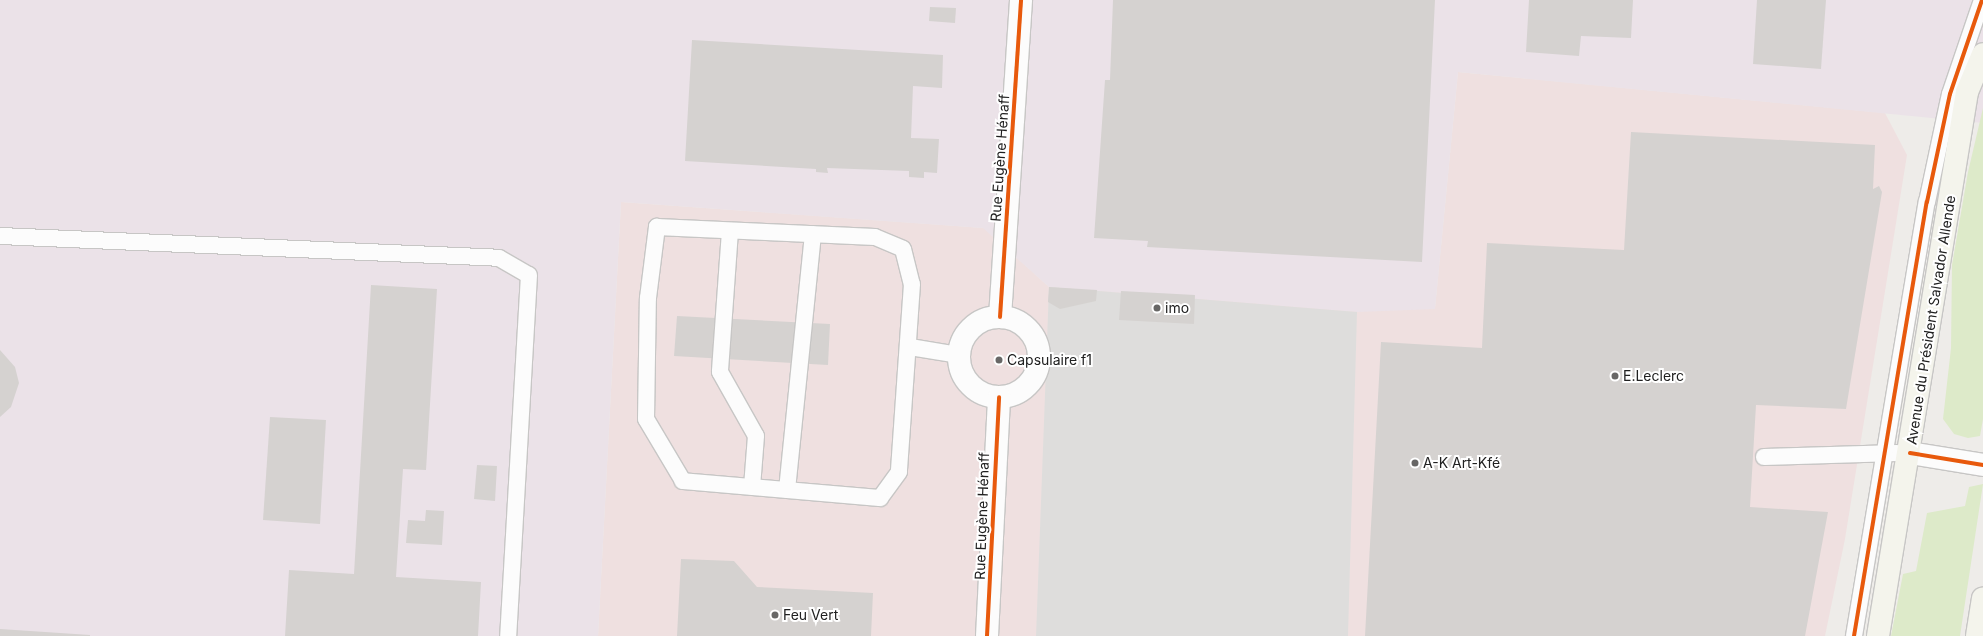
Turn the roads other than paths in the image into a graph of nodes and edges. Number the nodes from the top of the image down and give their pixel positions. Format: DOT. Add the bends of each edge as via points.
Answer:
graph roads {
  1 [pos="1021,0"];
  2 [pos="1982,0"];
  3 [pos="1983,54"];
  4 [pos="730,231"];
  5 [pos="813,234"];
  6 [pos="0,236"];
  7 [pos="1000,317"];
  8 [pos="910,347"];
  9 [pos="959,355"];
  10 [pos="999,397"];
  11 [pos="1910,452"];
  12 [pos="1888,453"];
  13 [pos="1764,458"];
  14 [pos="1983,465"];
  15 [pos="752,487"];
  16 [pos="786,490"];
  17 [pos="1983,598"];
  18 [pos="508,636"];
  19 [pos="987,636"];
  20 [pos="1854,636"];
  21 [pos="1878,636"];
  22 [pos="1977,636"];
  1 -- 7 [label="street, Rue Eugène Hénaff"];
  2 -- 12 [label="lane, Avenue du Président Salvador Allende" via="1950,94 1929,194"];
  3 -- 11 [label="main road, Avenue du Président Salvador Allende" via="1967,92"];
  4 -- 5 [label="lane"];
  4 -- 15 [label="lane" via="720,372 756,436"];
  4 -- 15 [label="lane" via="658,227 648,298 646,419 683,482"];
  5 -- 8 [label="lane" via="875,237 903,249 912,284"];
  5 -- 16 [label="lane"];
  6 -- 18 [label="lane" via="499,258 530,275"];
  7 -- 9 [label="street" via="990,318 972,328 961,345"];
  7 -- 10 [label="street" via="1024,326 1037,346 1039,359 1031,381 1022,390"];
  8 -- 9 [label="lane"];
  8 -- 16 [label="lane" via="899,472 880,498"];
  9 -- 10 [label="street" via="961,368 975,389"];
  10 -- 19 [label="street, Rue Eugène Hénaff"];
  11 -- 12 [label="lane"];
  11 -- 14 [label="street"];
  11 -- 21 [label="main road, Avenue du Président Salvador Allende"];
  12 -- 13 [label="lane"];
  12 -- 20 [label="lane, Avenue du Président Salvador Allende"];
  15 -- 16 [label="lane"];
  17 -- 22 [label="main road"];
}
